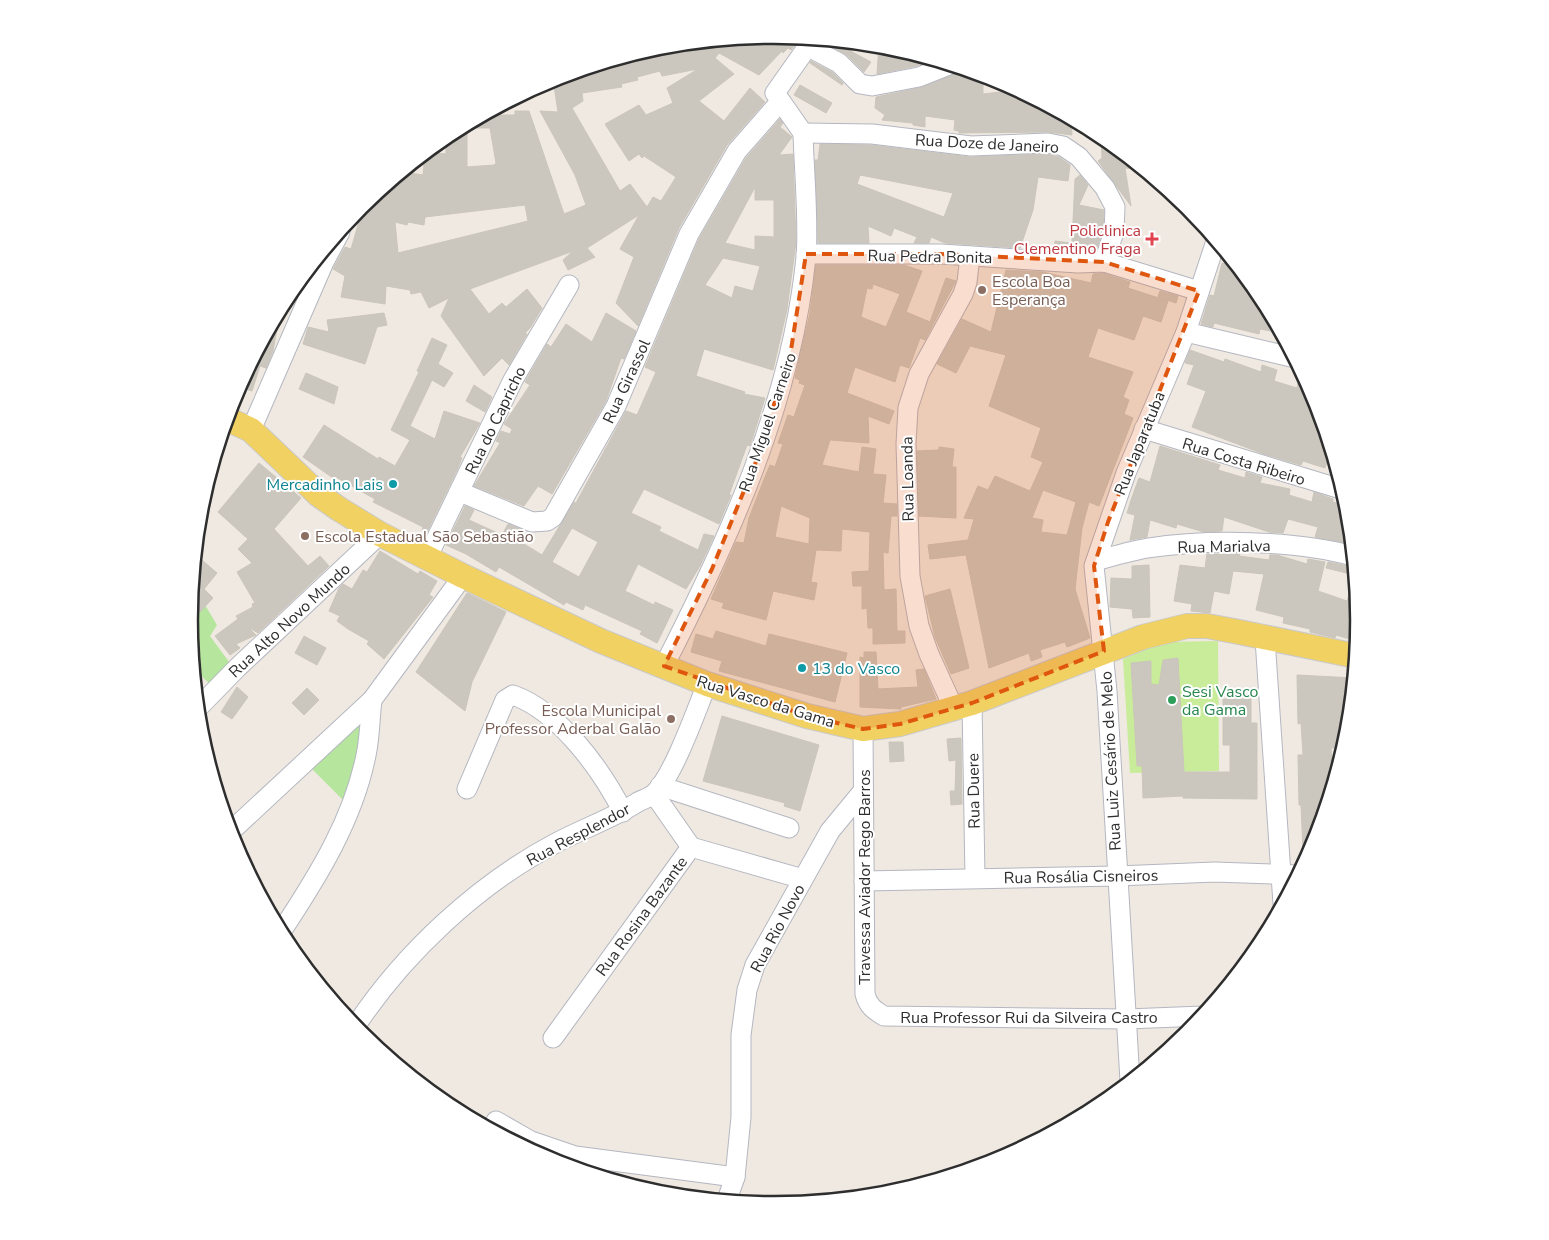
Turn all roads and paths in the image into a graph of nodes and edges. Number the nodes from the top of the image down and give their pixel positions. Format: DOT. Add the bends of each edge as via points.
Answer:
graph roads {
  1 [pos="808,45"];
  2 [pos="815,45"];
  3 [pos="942,68"];
  4 [pos="778,98"];
  5 [pos="803,133"];
  6 [pos="1214,247"];
  7 [pos="806,254"];
  8 [pos="970,256"];
  9 [pos="1104,262"];
  10 [pos="318,267"];
  11 [pos="569,285"];
  12 [pos="1200,291"];
  13 [pos="1186,332"];
  14 [pos="1286,356"];
  15 [pos="234,422"];
  16 [pos="1144,429"];
  17 [pos="251,430"];
  18 [pos="1335,487"];
  19 [pos="460,492"];
  20 [pos="380,534"];
  21 [pos="1347,555"];
  22 [pos="427,558"];
  23 [pos="1096,561"];
  24 [pos="462,576"];
  25 [pos="1265,639"];
  26 [pos="1104,651"];
  27 [pos="1350,655"];
  28 [pos="664,666"];
  29 [pos="708,684"];
  30 [pos="372,700"];
  31 [pos="204,702"];
  32 [pos="963,706"];
  33 [pos="862,729"];
  34 [pos="467,789"];
  35 [pos="657,790"];
  36 [pos="863,791"];
  37 [pos="623,812"];
  38 [pos="237,826"];
  39 [pos="789,828"];
  40 [pos="691,847"];
  41 [pos="1290,875"];
  42 [pos="1117,876"];
  43 [pos="975,878"];
  44 [pos="803,879"];
  45 [pos="864,881"];
  46 [pos="286,925"];
  47 [pos="884,1016"];
  48 [pos="1192,1016"];
  49 [pos="1127,1019"];
  50 [pos="360,1020"];
  51 [pos="553,1038"];
  52 [pos="1130,1073"];
  53 [pos="496,1121"];
  54 [pos="735,1177"];
  55 [pos="730,1194"];
  1 -- 4 [label="street"];
  2 -- 3 [label="street" via="860,84 872,86 927,75"];
  4 -- 5 [label="street"];
  4 -- 19 [label="street, Rua Girassol" via="737,152 689,234 616,406 553,517 547,521 532,522"];
  5 -- 7 [label="street, Rua Miguel Carneiro"];
  5 -- 9 [label="street, Rua Doze de Janeiro" via="872,134 971,146 1048,143 1063,146 1079,157 1106,188 1115,207 1114,232"];
  6 -- 12 [label="street, Rua Japaratuba"];
  7 -- 8 [label="street, Rua Pedra Bonita"];
  7 -- 28 [label="street, Rua Miguel Carneiro" via="792,350 757,459 712,569"];
  8 -- 9 [label="street, Rua Pedra Bonita"];
  8 -- 32 [label="street, Rua Loanda" via="963,294 914,387 908,408 906,444 910,576 919,626 929,654"];
  9 -- 12 [label="street, Rua Pedra Bonita"];
  10 -- 17 [label="street"];
  11 -- 19 [label="street, Rua do Capricho" via="513,380"];
  12 -- 13 [label="street, Rua Japaratuba"];
  13 -- 14 [label="street"];
  13 -- 16 [label="street, Rua Japaratuba"];
  15 -- 17 [label="main road, Rua Vasco da Gama"];
  16 -- 18 [label="street, Rua Costa Ribeiro"];
  16 -- 23 [label="street, Rua Japaratuba" via="1122,482"];
  17 -- 20 [label="main road, Rua Vasco da Gama" via="319,495"];
  19 -- 22 [label="street, Rua do Capricho"];
  20 -- 22 [label="main road, Rua Vasco da Gama"];
  20 -- 31 [label="street, Rua Alto Novo Mundo"];
  21 -- 23 [label="street, Rua Marialva" via="1254,543 1148,548"];
  22 -- 24 [label="main road, Rua Vasco da Gama"];
  23 -- 26 [label="street, Rua Japaratuba" via="1094,574"];
  24 -- 28 [label="main road, Rua Vasco da Gama" via="601,641"];
  24 -- 30 [label="street"];
  25 -- 26 [label="main road, Rua Vasco da Gama" via="1206,626 1187,626"];
  25 -- 27 [label="main road, Rua Vasco da Gama"];
  25 -- 41 [label="street"];
  26 -- 32 [label="main road, Rua Vasco da Gama"];
  26 -- 42 [label="street, Rua Luiz Cesário de Melo"];
  28 -- 29 [label="main road, Rua Vasco da Gama"];
  29 -- 33 [label="main road, Rua Vasco da Gama" via="807,716"];
  29 -- 35 [label="street"];
  30 -- 38 [label="street"];
  30 -- 46 [label="street" via="368,749 348,812 322,868"];
  32 -- 33 [label="main road, Rua Vasco da Gama" via="900,724"];
  32 -- 43 [label="street, Rua Duere"];
  33 -- 36 [label="street, Travessa Aviador Rego Barros"];
  34 -- 37 [label="street" via="505,700 509,696 518,697 556,723 596,765"];
  35 -- 37 [label="street, Rua Resplendor"];
  35 -- 39 [label="street"];
  35 -- 40 [label="street, Rua Rosina Bazante"];
  36 -- 44 [label="street, Rua Rio Novo" via="830,831"];
  36 -- 45 [label="street, Travessa Aviador Rego Barros"];
  37 -- 50 [label="street, Rua Resplendor" via="553,844 465,906 395,971"];
  40 -- 44 [label="street"];
  40 -- 51 [label="street, Rua Rosina Bazante"];
  41 -- 42 [label="street, Rua Rosália Cisneiros" via="1216,872"];
  42 -- 43 [label="street, Rua Rosália Cisneiros"];
  42 -- 49 [label="street, Rua Luiz Cesário de Melo"];
  43 -- 45 [label="street, Rua Rosália Cisneiros"];
  44 -- 54 [label="street, Rua Rio Novo" via="755,965 746,990"];
  45 -- 47 [label="street, Travessa Aviador Rego Barros" via="865,994 867,1004"];
  47 -- 49 [label="street, Rua Professor Rui da Silveira Castro"];
  48 -- 49 [label="street, Rua Professor Rui da Silveira Castro"];
  49 -- 52 [label="street, Rua Luiz Cesário de Melo"];
  53 -- 54 [label="street" via="532,1141 574,1156"];
  54 -- 55 [label="street, Rua Rio Novo"];
}
